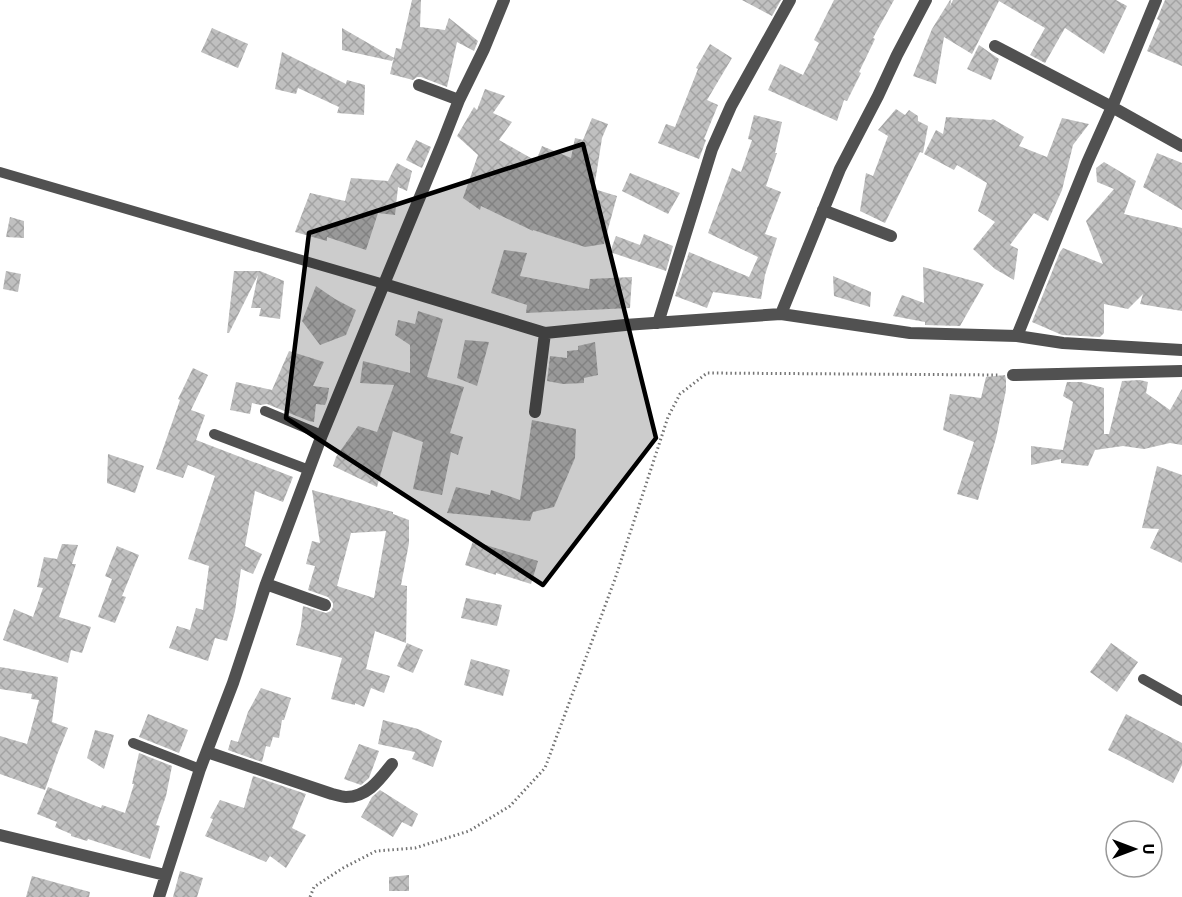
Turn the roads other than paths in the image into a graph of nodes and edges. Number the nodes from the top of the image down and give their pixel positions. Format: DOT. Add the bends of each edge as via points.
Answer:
graph roads {
  1 [pos="504,0"];
  2 [pos="790,0"];
  3 [pos="926,0"];
  4 [pos="1156,0"];
  5 [pos="995,46"];
  6 [pos="419,85"];
  7 [pos="459,100"];
  8 [pos="1112,107"];
  9 [pos="1182,146"];
  10 [pos="0,172"];
  11 [pos="823,210"];
  12 [pos="891,237"];
  13 [pos="384,284"];
  14 [pos="780,314"];
  15 [pos="658,323"];
  16 [pos="545,333"];
  17 [pos="1017,336"];
  18 [pos="1182,350"];
  19 [pos="1182,371"];
  20 [pos="1013,375"];
  21 [pos="265,411"];
  22 [pos="535,412"];
  23 [pos="214,434"];
  24 [pos="322,435"];
  25 [pos="309,470"];
  26 [pos="266,584"];
  27 [pos="325,605"];
  28 [pos="1143,679"];
  29 [pos="1182,701"];
  30 [pos="133,743"];
  31 [pos="207,752"];
  32 [pos="392,764"];
  33 [pos="200,769"];
  34 [pos="0,835"];
  35 [pos="165,875"];
  36 [pos="159,897"];
  1 -- 7 [label="street"];
  2 -- 15 [label="street" via="731,106 712,149"];
  3 -- 11 [label="street"];
  4 -- 8 [label="street"];
  5 -- 8 [label="street"];
  6 -- 7 [label="street"];
  7 -- 13 [label="street"];
  8 -- 9 [label="street"];
  8 -- 17 [label="street"];
  10 -- 13 [label="lane"];
  11 -- 12 [label="street"];
  11 -- 14 [label="street"];
  13 -- 16 [label="street"];
  13 -- 24 [label="street"];
  14 -- 15 [label="street"];
  14 -- 17 [label="street" via="910,333"];
  15 -- 16 [label="street"];
  16 -- 22 [label="street"];
  17 -- 18 [label="street" via="1063,343"];
  19 -- 20 [label="street"];
  21 -- 24 [label="lane"];
  23 -- 25 [label="lane"];
  24 -- 25 [label="street"];
  25 -- 26 [label="street"];
  26 -- 27 [label="street"];
  26 -- 31 [label="street"];
  28 -- 29 [label="lane"];
  30 -- 33 [label="lane"];
  31 -- 32 [label="street" via="346,797 373,787"];
  31 -- 33 [label="street"];
  33 -- 35 [label="street"];
  34 -- 35 [label="street"];
  35 -- 36 [label="street"];
}
